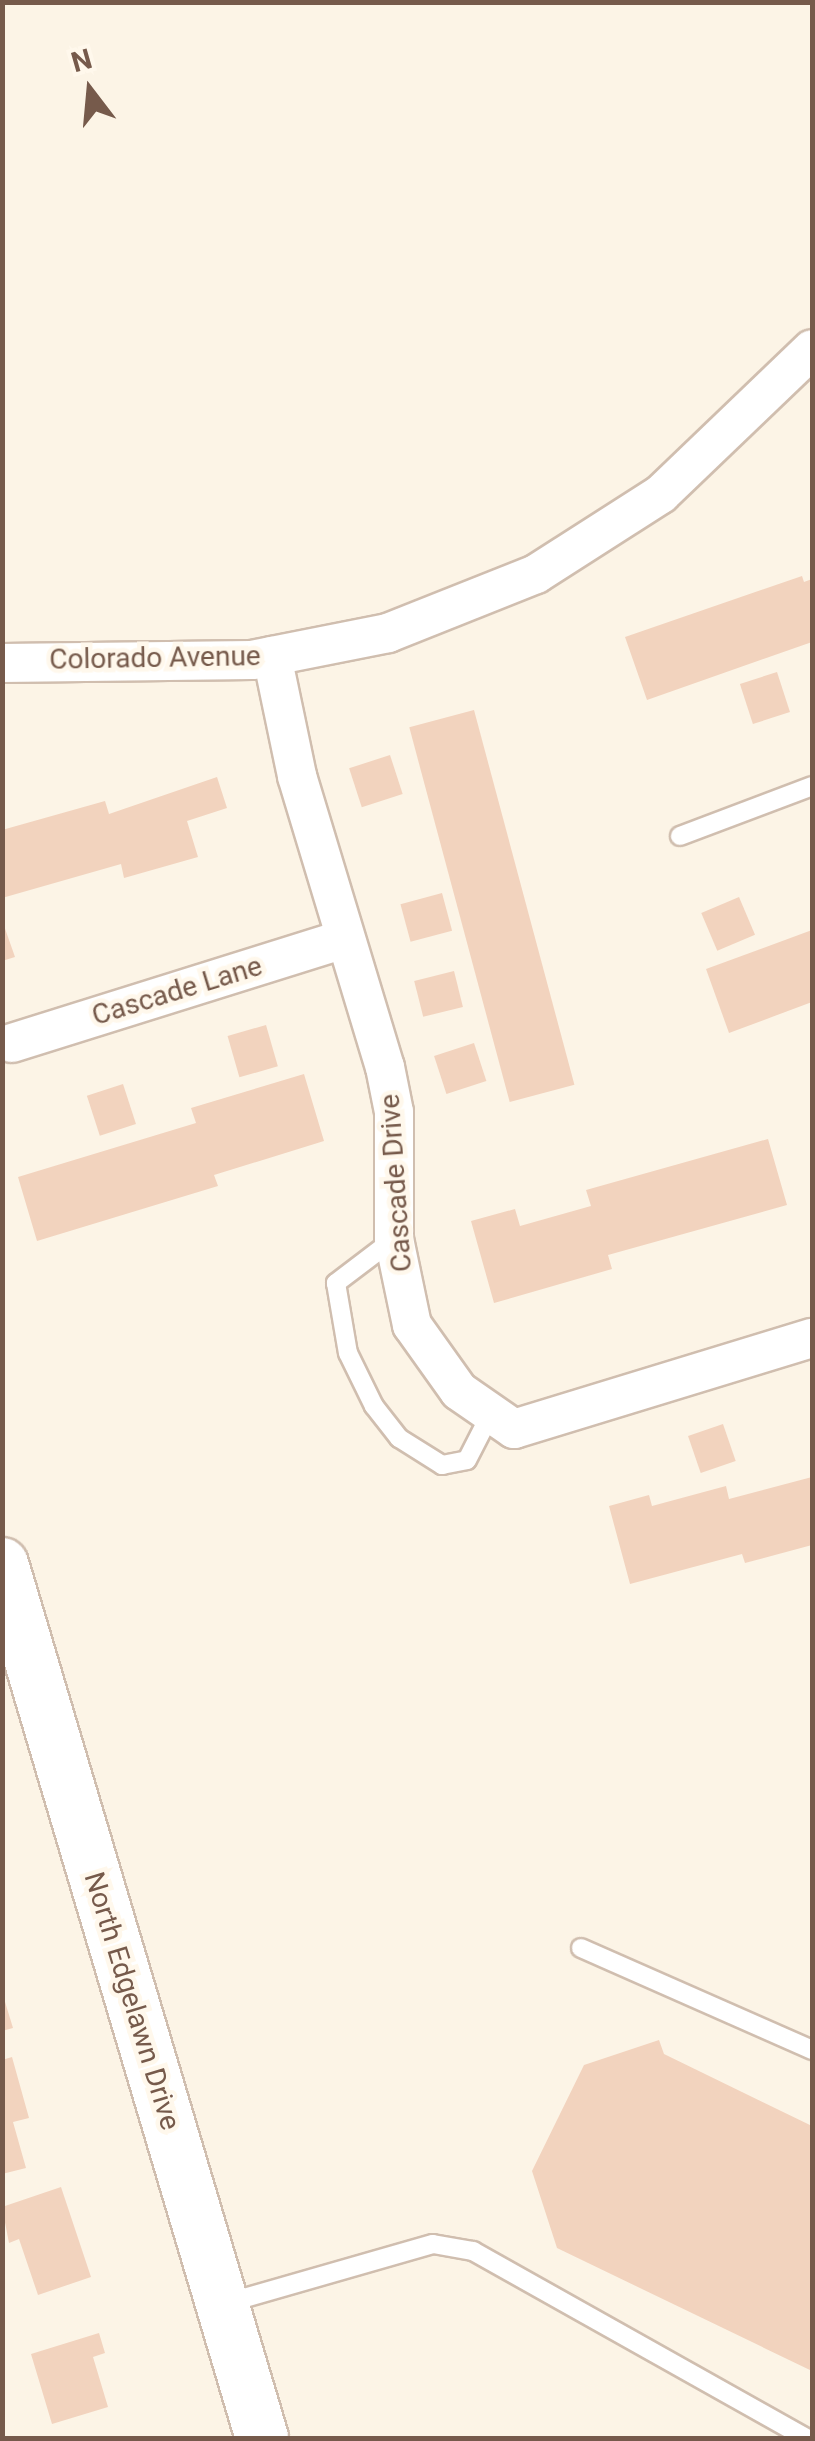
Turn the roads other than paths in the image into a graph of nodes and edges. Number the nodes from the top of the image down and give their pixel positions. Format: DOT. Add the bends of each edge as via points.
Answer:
graph roads {
  1 [pos="812,349"];
  2 [pos="272,656"];
  3 [pos="2,663"];
  4 [pos="812,786"];
  5 [pos="680,836"];
  6 [pos="343,939"];
  7 [pos="12,1042"];
  8 [pos="394,1239"];
  9 [pos="812,1338"];
  10 [pos="492,1414"];
  11 [pos="3,1570"];
  12 [pos="581,1948"];
  13 [pos="812,2050"];
  14 [pos="222,2304"];
  15 [pos="262,2438"];
  16 [pos="810,2438"];
  1 -- 2 [label="street, Colorado Avenue" via="661,494 536,574 388,633"];
  2 -- 3 [label="street, Colorado Avenue"];
  2 -- 6 [label="street, Cascade Drive"];
  4 -- 5 [label="lane"];
  6 -- 7 [label="street, Cascade Lane"];
  6 -- 8 [label="street, Cascade Drive" via="394,1112"];
  8 -- 10 [label="street, Cascade Drive" via="412,1325 459,1392"];
  8 -- 10 [label="lane" via="336,1282 348,1353 374,1406 399,1438 442,1465 467,1460"];
  9 -- 10 [label="street, Cascade Drive" via="514,1429"];
  11 -- 14 [label="street, North Edgelawn Drive"];
  12 -- 13 [label="lane"];
  14 -- 15 [label="street, North Edgelawn Drive"];
  14 -- 16 [label="lane" via="432,2244 473,2251"];
}
